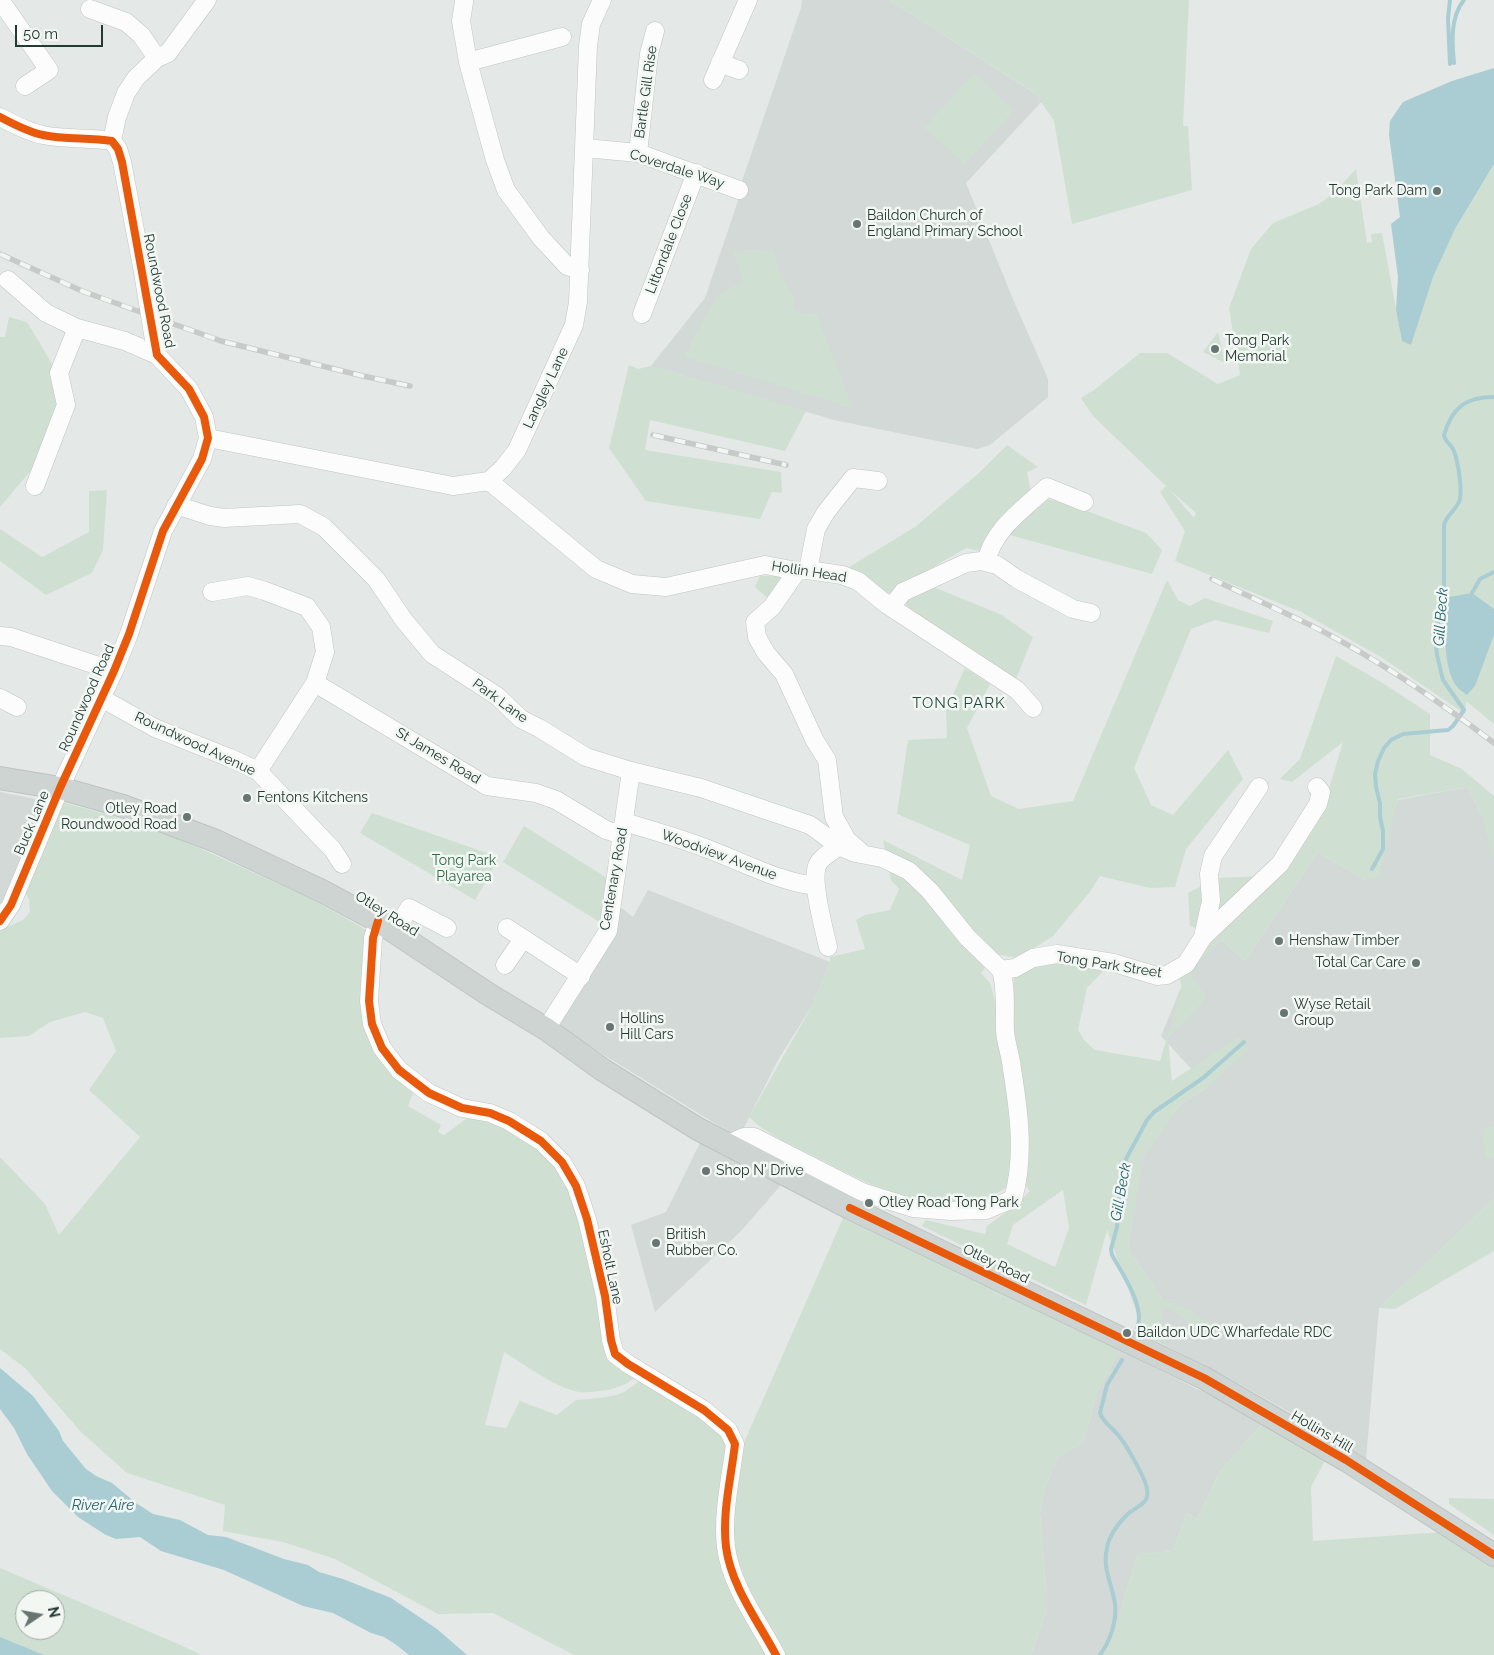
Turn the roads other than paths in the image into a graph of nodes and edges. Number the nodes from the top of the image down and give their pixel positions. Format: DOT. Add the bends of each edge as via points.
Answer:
graph roads {
  1 [pos="207,0"];
  2 [pos="602,0"];
  3 [pos="2,1"];
  4 [pos="745,1"];
  5 [pos="464,2"];
  6 [pos="90,9"];
  7 [pos="655,31"];
  8 [pos="562,36"];
  9 [pos="157,58"];
  10 [pos="468,62"];
  11 [pos="720,62"];
  12 [pos="739,70"];
  13 [pos="713,80"];
  14 [pos="25,86"];
  15 [pos="0,117"];
  16 [pos="112,142"];
  17 [pos="584,148"];
  18 [pos="638,153"];
  19 [pos="696,173"];
  20 [pos="739,190"];
  21 [pos="580,270"];
  22 [pos="8,280"];
  23 [pos="642,314"];
  24 [pos="78,328"];
  25 [pos="156,348"];
  26 [pos="208,438"];
  27 [pos="489,481"];
  28 [pos="878,481"];
  29 [pos="36,486"];
  30 [pos="1084,502"];
  31 [pos="176,505"];
  32 [pos="986,562"];
  33 [pos="802,570"];
  34 [pos="212,592"];
  35 [pos="891,607"];
  36 [pos="1091,613"];
  37 [pos="0,636"];
  38 [pos="114,671"];
  39 [pos="314,683"];
  40 [pos="0,698"];
  41 [pos="101,698"];
  42 [pos="17,707"];
  43 [pos="1033,708"];
  44 [pos="258,772"];
  45 [pos="631,772"];
  46 [pos="0,778"];
  47 [pos="1259,787"];
  48 [pos="1317,787"];
  49 [pos="60,788"];
  50 [pos="623,828"];
  51 [pos="839,846"];
  52 [pos="864,855"];
  53 [pos="342,864"];
  54 [pos="815,885"];
  55 [pos="0,921"];
  56 [pos="387,927"];
  57 [pos="447,928"];
  58 [pos="507,928"];
  59 [pos="1203,937"];
  60 [pos="523,939"];
  61 [pos="828,947"];
  62 [pos="505,965"];
  63 [pos="1007,974"];
  64 [pos="581,976"];
  65 [pos="546,1029"];
  66 [pos="728,1144"];
  67 [pos="1130,1344"];
  68 [pos="1494,1555"];
  69 [pos="776,1655"];
  1 -- 9 [label="street" via="168,53"];
  2 -- 17 [label="street, Langley Lane" via="591,24 589,38"];
  3 -- 14 [label="street" via="48,70"];
  4 -- 11 [label="street"];
  5 -- 10 [label="street" via="461,21"];
  6 -- 9 [label="street" via="126,22 141,35"];
  7 -- 18 [label="street, Bartle Gill Rise" via="649,54"];
  8 -- 10 [label="street"];
  9 -- 16 [label="street" via="126,93"];
  10 -- 21 [label="street" via="506,190 541,238 567,266"];
  11 -- 12 [label="street"];
  11 -- 13 [label="street"];
  15 -- 16 [label="street" via="40,135"];
  16 -- 25 [label="street, Roundwood Road, bridge" via="122,162"];
  17 -- 18 [label="street, Coverdale Way"];
  17 -- 21 [label="street, Langley Lane"];
  18 -- 19 [label="street, Coverdale Way"];
  19 -- 20 [label="street, Coverdale Way"];
  19 -- 23 [label="street, Littondale Close"];
  21 -- 27 [label="street, Langley Lane" via="574,325 517,450"];
  22 -- 24 [label="street" via="46,313"];
  24 -- 25 [label="street"];
  24 -- 29 [label="street" via="59,373 66,405"];
  25 -- 26 [label="street, Roundwood Road" via="189,389 204,417"];
  26 -- 27 [label="street" via="453,486"];
  26 -- 31 [label="street, Roundwood Road" via="202,459"];
  27 -- 33 [label="street, Hollin Head" via="596,569 632,584 666,587 765,564"];
  28 -- 33 [label="street" via="853,478 816,529"];
  30 -- 32 [label="street" via="1047,488 999,531"];
  31 -- 38 [label="street, Roundwood Road" via="163,531"];
  31 -- 45 [label="street, Park Lane" via="224,518 300,514 324,527 376,579 432,654 497,696 521,720 586,757"];
  32 -- 35 [label="street" via="966,563 903,592"];
  32 -- 36 [label="street" via="997,565 1073,609"];
  33 -- 35 [label="street, Hollin Head" via="842,575 858,581"];
  33 -- 52 [label="street" via="772,607 755,622 758,637 784,674 827,760 834,817 848,840"];
  34 -- 39 [label="street" via="248,586 307,608 321,626 325,652"];
  35 -- 43 [label="street, Hollin Head" via="1017,690"];
  37 -- 38 [label="street"];
  38 -- 41 [label="street, Roundwood Road"];
  39 -- 44 [label="street"];
  39 -- 50 [label="street, St James Road" via="487,786 536,793 556,800 606,830"];
  40 -- 42 [label="street"];
  41 -- 44 [label="street, Roundwood Avenue" via="155,728"];
  41 -- 49 [label="street, Roundwood Road"];
  44 -- 53 [label="street, Roundwood Avenue" via="333,850"];
  45 -- 50 [label="street, Centenary Road"];
  45 -- 51 [label="street, Park Lane" via="701,788 810,826"];
  46 -- 49 [label="main road, Otley Road"];
  47 -- 59 [label="street, Tong Park Street" via="1213,856 1209,874 1211,901"];
  48 -- 59 [label="street" via="1320,792 1318,804 1280,864"];
  49 -- 55 [label="street, Buck Lane" via="11,905"];
  49 -- 56 [label="main road, Otley Road" via="123,806 208,838 322,890"];
  50 -- 54 [label="street, Woodview Avenue" via="705,848 779,877"];
  50 -- 64 [label="street, Centenary Road" via="608,931"];
  51 -- 52 [label="street, Park Lane"];
  51 -- 54 [label="street" via="821,859 816,867"];
  52 -- 63 [label="street, Park Lane" via="882,858 910,871 967,937"];
  54 -- 61 [label="street"];
  56 -- 57 [label="street" via="410,908"];
  56 -- 65 [label="main road, Otley Road"];
  56 -- 69 [label="street, Esholt Lane" via="373,938 370,962 372,1024 382,1048 399,1070 429,1093 462,1108 490,1113 509,1121 541,1141 562,1162 576,1186 587,1219 606,1296 615,1354 704,1410 732,1435 735,1444 725,1515 726,1548 736,1582"];
  58 -- 60 [label="street"];
  59 -- 63 [label="street, Tong Park Street" via="1186,964 1167,975 1156,976 1114,963 1057,954 1033,958"];
  60 -- 62 [label="street"];
  60 -- 64 [label="street"];
  63 -- 66 [label="street" via="1005,1033 1012,1068 1020,1153 1013,1199 986,1210 912,1208 862,1192 754,1136"];
  64 -- 65 [label="street, Centenary Road"];
  65 -- 66 [label="main road, Otley Road" via="632,1089"];
  66 -- 67 [label="main road, Otley Road" via="850,1208"];
  67 -- 68 [label="main road, Hollins Hill" via="1204,1378 1321,1446"];
}
